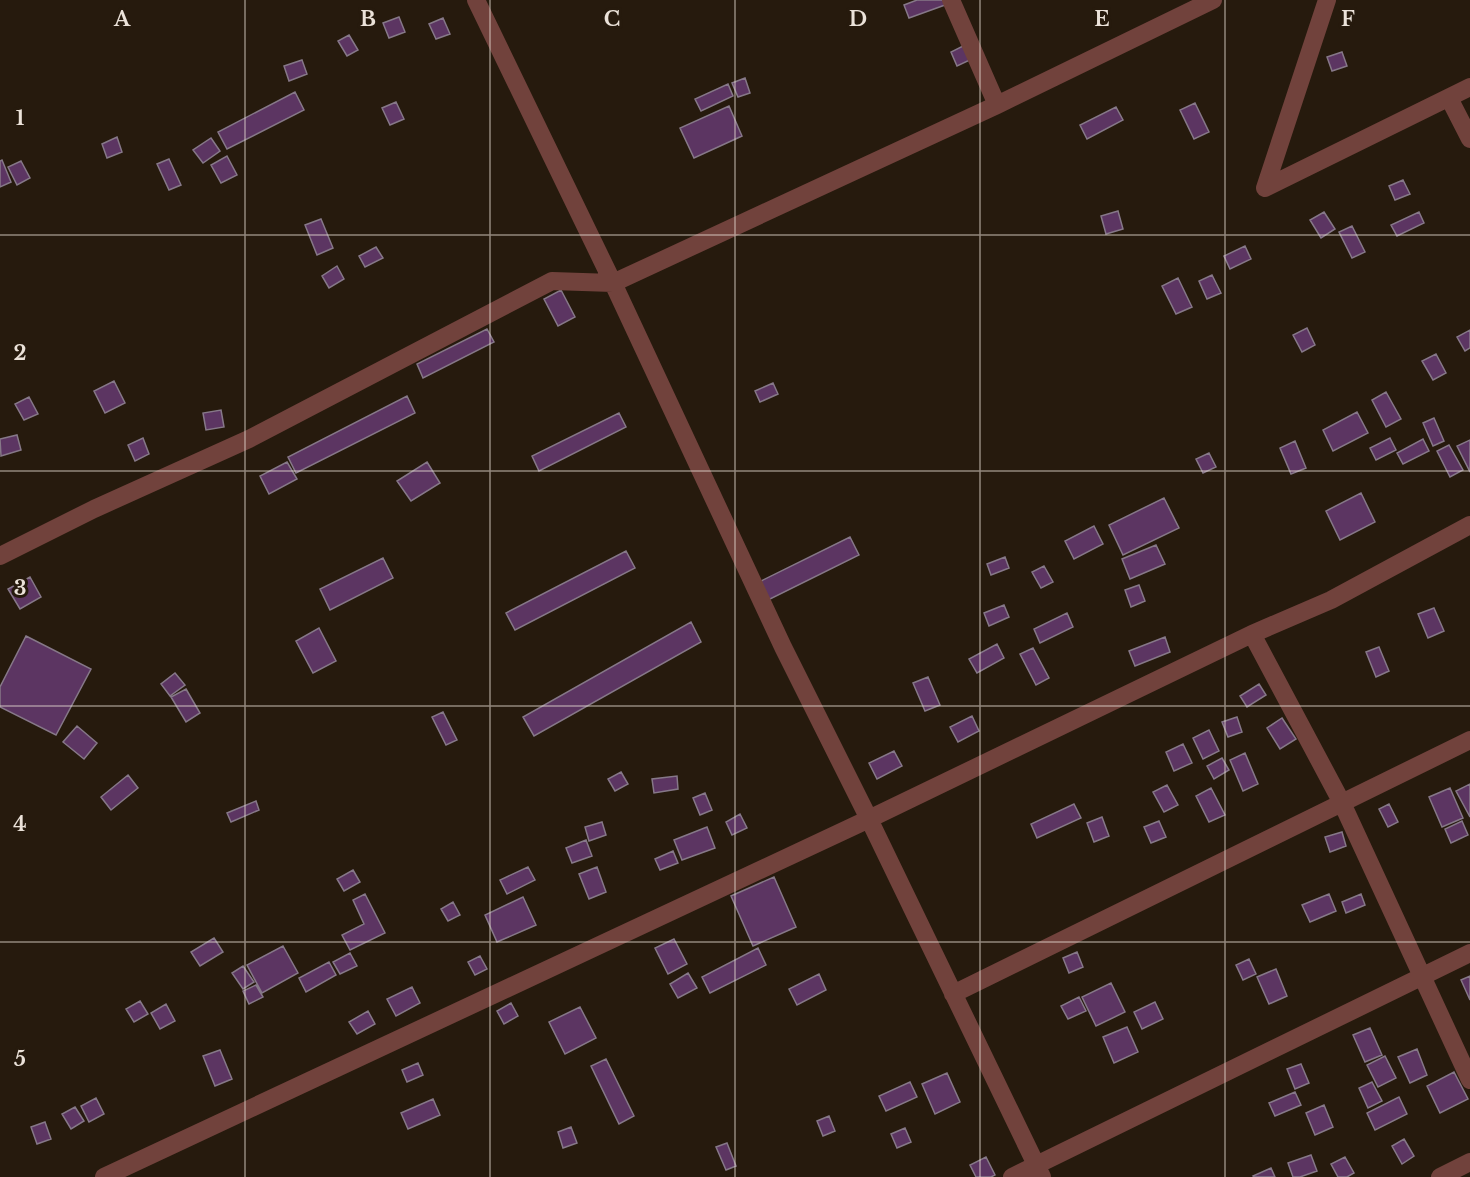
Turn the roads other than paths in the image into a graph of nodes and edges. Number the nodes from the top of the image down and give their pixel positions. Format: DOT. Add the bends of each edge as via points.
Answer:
graph roads {
  1 [pos="476,0"];
  2 [pos="951,0"];
  3 [pos="1213,0"];
  4 [pos="1327,0"];
  5 [pos="1470,87"];
  6 [pos="1449,98"];
  7 [pos="997,105"];
  8 [pos="1470,139"];
  9 [pos="613,282"];
  10 [pos="1470,525"];
  11 [pos="0,555"];
  12 [pos="1251,634"];
  13 [pos="1470,740"];
  14 [pos="1342,803"];
  15 [pos="869,819"];
  16 [pos="1470,953"];
  17 [pos="1422,976"];
  18 [pos="953,994"];
  19 [pos="1470,1080"];
  20 [pos="1470,1162"];
  21 [pos="1039,1171"];
  22 [pos="104,1177"];
  23 [pos="1012,1177"];
  24 [pos="1440,1177"];
  1 -- 9 [label="street"];
  2 -- 7 [label="street"];
  3 -- 7 [label="street"];
  4 -- 6 [label="street" via="1265,188"];
  5 -- 6 [label="street"];
  6 -- 8 [label="street"];
  7 -- 9 [label="street"];
  9 -- 11 [label="street" via="552,281 249,439"];
  9 -- 15 [label="street" via="783,647"];
  10 -- 12 [label="street" via="1331,600"];
  12 -- 14 [label="street"];
  12 -- 15 [label="street"];
  13 -- 14 [label="street"];
  14 -- 17 [label="street"];
  14 -- 18 [label="street"];
  15 -- 18 [label="street"];
  15 -- 22 [label="street"];
  16 -- 17 [label="street"];
  17 -- 19 [label="street"];
  17 -- 21 [label="street"];
  18 -- 21 [label="street"];
  20 -- 24 [label="street"];
  21 -- 23 [label="street"];
}
